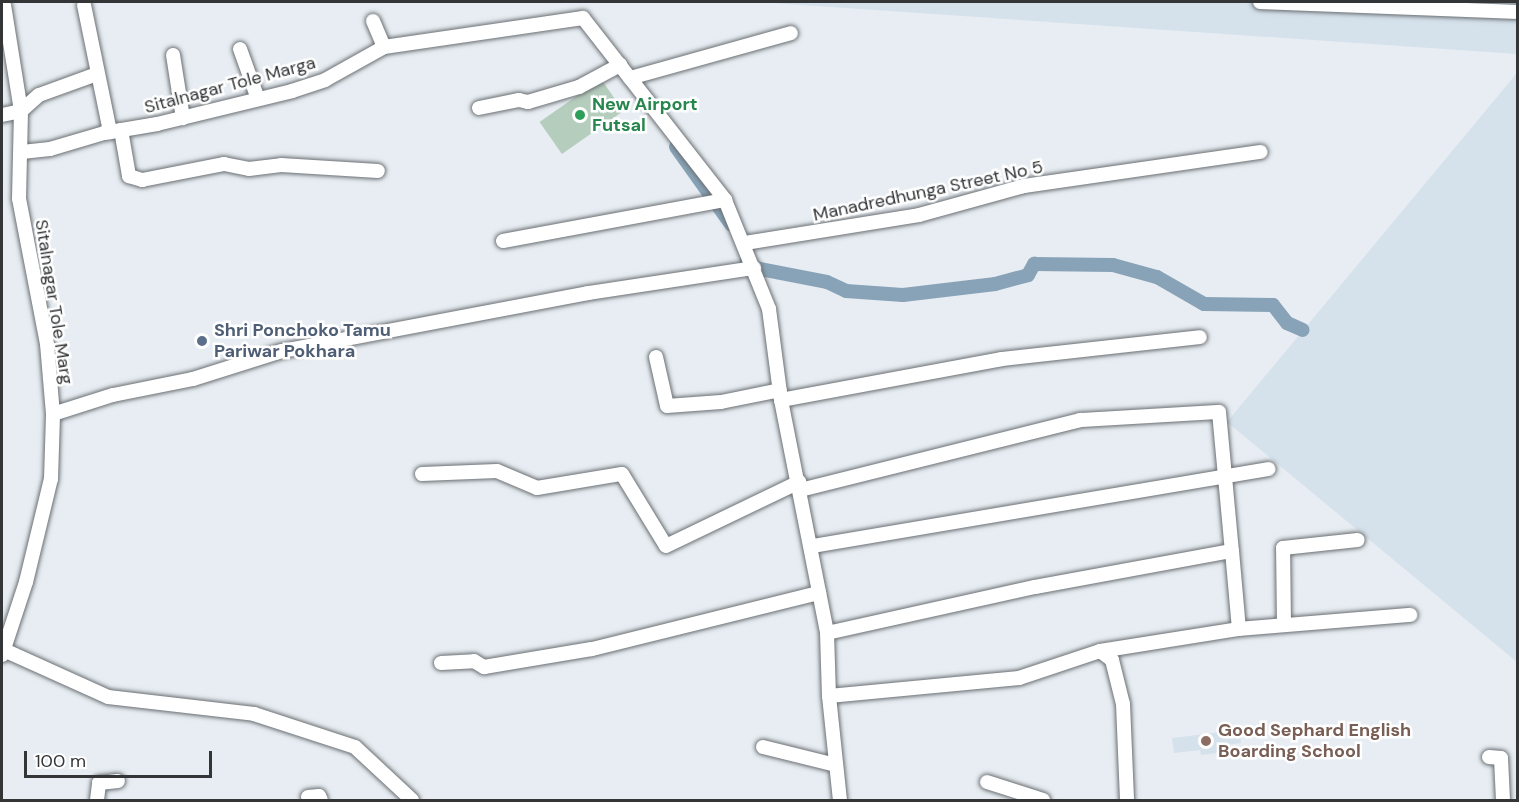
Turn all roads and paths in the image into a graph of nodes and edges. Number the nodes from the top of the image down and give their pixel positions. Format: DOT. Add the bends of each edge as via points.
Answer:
graph roads {
  1 [pos="1260,2"];
  2 [pos="4,5"];
  3 [pos="84,5"];
  4 [pos="1518,12"];
  5 [pos="373,21"];
  6 [pos="791,33"];
  7 [pos="5,39"];
  8 [pos="384,47"];
  9 [pos="240,49"];
  10 [pos="173,55"];
  11 [pos="620,65"];
  12 [pos="97,74"];
  13 [pos="630,78"];
  14 [pos="258,99"];
  15 [pos="479,108"];
  16 [pos="21,111"];
  17 [pos="2,115"];
  18 [pos="183,118"];
  19 [pos="116,131"];
  20 [pos="22,152"];
  21 [pos="1261,152"];
  22 [pos="378,171"];
  23 [pos="725,200"];
  24 [pos="503,241"];
  25 [pos="745,243"];
  26 [pos="754,268"];
  27 [pos="1200,337"];
  28 [pos="656,357"];
  29 [pos="781,395"];
  30 [pos="53,414"];
  31 [pos="1269,469"];
  32 [pos="422,474"];
  33 [pos="1224,475"];
  34 [pos="800,486"];
  35 [pos="1358,540"];
  36 [pos="813,546"];
  37 [pos="1233,551"];
  38 [pos="819,593"];
  39 [pos="1410,615"];
  40 [pos="1284,625"];
  41 [pos="1239,628"];
  42 [pos="827,633"];
  43 [pos="1100,651"];
  44 [pos="3,653"];
  45 [pos="441,663"];
  46 [pos="829,696"];
  47 [pos="763,747"];
  48 [pos="1489,757"];
  49 [pos="836,765"];
  50 [pos="118,781"];
  51 [pos="987,782"];
  52 [pos="97,801"];
  53 [pos="412,801"];
  54 [pos="840,801"];
  55 [pos="1043,801"];
  56 [pos="1127,801"];
  57 [pos="1503,801"];
  1 -- 4 [label="street"];
  2 -- 7 [label="street, Sitalnagar Tole Marg"];
  3 -- 12 [label="street"];
  5 -- 8 [label="street"];
  6 -- 13 [label="street"];
  7 -- 16 [label="street, Sitalnagar Tole Marg"];
  8 -- 11 [label="street, Sitalnagar Tole Marga" via="583,18"];
  8 -- 14 [label="street, Sitalnagar Tole Marga" via="326,80"];
  9 -- 14 [label="street"];
  10 -- 18 [label="street"];
  11 -- 13 [label="street"];
  11 -- 15 [label="street" via="579,87 528,102 519,100"];
  12 -- 16 [label="street" via="39,95"];
  12 -- 19 [label="street"];
  13 -- 23 [label="street"];
  14 -- 18 [label="street, Sitalnagar Tole Marga"];
  16 -- 17 [label="street"];
  16 -- 20 [label="street, Sitalnagar Tole Marg"];
  18 -- 19 [label="street, Sitalnagar Tole Marga"];
  19 -- 20 [label="street, Sitalnagar Tole Marga" via="50,149"];
  19 -- 22 [label="street" via="129,176 142,180 224,164 249,169 281,165"];
  20 -- 30 [label="street, Sitalnagar Tole Marg" via="19,199 47,344"];
  21 -- 25 [label="street, Manadredhunga Street No 5" via="1024,186 919,215"];
  23 -- 24 [label="street"];
  23 -- 25 [label="street"];
  25 -- 26 [label="street"];
  26 -- 29 [label="street" via="769,309"];
  26 -- 30 [label="street" via="588,293 282,351 193,379 113,395"];
  27 -- 29 [label="street" via="1002,359"];
  28 -- 29 [label="street" via="667,406"];
  29 -- 34 [label="street"];
  30 -- 44 [label="street, Sitalnagar Tole Marg" via="51,479 26,582"];
  31 -- 33 [label="street"];
  32 -- 34 [label="street" via="497,471 537,488 622,474 666,546"];
  33 -- 34 [label="street" via="1219,412 1178,412 1080,420"];
  33 -- 36 [label="street"];
  33 -- 37 [label="street"];
  34 -- 36 [label="street"];
  35 -- 40 [label="street" via="1283,548"];
  36 -- 38 [label="street"];
  37 -- 41 [label="street"];
  37 -- 42 [label="street" via="1035,587"];
  38 -- 42 [label="street"];
  38 -- 45 [label="street" via="592,649 484,667 474,662"];
  39 -- 40 [label="street"];
  40 -- 41 [label="street"];
  41 -- 43 [label="street"];
  42 -- 46 [label="street"];
  43 -- 46 [label="street" via="1019,678"];
  43 -- 56 [label="street" via="1112,660 1123,704"];
  44 -- 53 [label="street" via="108,697 254,714 355,747"];
  46 -- 49 [label="street"];
  47 -- 49 [label="street"];
  48 -- 57 [label="street" via="1502,758"];
  49 -- 54 [label="street"];
  50 -- 52 [label="street" via="99,783"];
  51 -- 55 [label="street"];
}
